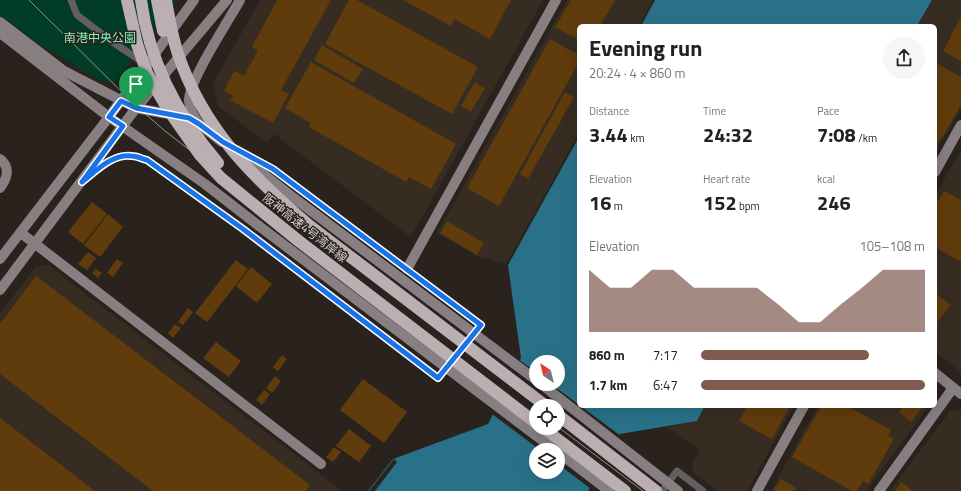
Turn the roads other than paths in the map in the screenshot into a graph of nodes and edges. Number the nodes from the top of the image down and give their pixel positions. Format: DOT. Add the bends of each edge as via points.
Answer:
graph roads {
  1 [pos="71,0"];
  2 [pos="127,0"];
  3 [pos="141,0"];
  4 [pos="157,0"];
  5 [pos="166,0"];
  6 [pos="194,0"];
  7 [pos="227,0"];
  8 [pos="240,0"];
  9 [pos="556,0"];
  10 [pos="0,22"];
  11 [pos="0,33"];
  12 [pos="138,59"];
  13 [pos="121,101"];
  14 [pos="136,108"];
  15 [pos="109,117"];
  16 [pos="199,124"];
  17 [pos="961,125"];
  18 [pos="123,126"];
  19 [pos="223,142"];
  20 [pos="0,159"];
  21 [pos="937,168"];
  22 [pos="82,182"];
  23 [pos="0,188"];
  24 [pos="310,226"];
  25 [pos="21,233"];
  26 [pos="300,242"];
  27 [pos="35,243"];
  28 [pos="0,260"];
  29 [pos="407,269"];
  30 [pos="0,290"];
  31 [pos="529,375"];
  32 [pos="937,376"];
  33 [pos="550,391"];
  34 [pos="957,391"];
  35 [pos="537,399"];
  36 [pos="803,408"];
  37 [pos="529,418"];
  38 [pos="565,420"];
  39 [pos="552,435"];
  40 [pos="546,443"];
  41 [pos="565,457"];
  42 [pos="321,464"];
  43 [pos="609,491"];
  44 [pos="625,491"];
  45 [pos="656,491"];
  46 [pos="662,491"];
  47 [pos="678,491"];
  48 [pos="702,491"];
  49 [pos="757,491"];
  50 [pos="878,491"];
  1 -- 12 [label="street" via="77,15"];
  2 -- 26 [label="highway, 阪神高速4号湾岸線, bridge" via="147,73 185,135 221,178"];
  3 -- 26 [label="highway, bridge" via="151,48 164,83 180,112 224,170"];
  4 -- 24 [label="highway, bridge" via="176,68 209,128 246,174"];
  5 -- 24 [label="highway, 阪神高速4号湾岸線, bridge" via="172,36 183,68 215,127 248,170"];
  6 -- 13 [label="street"];
  7 -- 14 [label="street"];
  8 -- 16 [label="street" via="190,92 189,102"];
  9 -- 29 [label="street"];
  10 -- 13 [label="street" via="64,71"];
  11 -- 15 [label="street"];
  13 -- 14 [label="street"];
  13 -- 15 [label="street"];
  14 -- 16 [label="street" via="189,118"];
  14 -- 18 [label="street"];
  15 -- 18 [label="street"];
  15 -- 25 [label="street"];
  16 -- 19 [label="street"];
  17 -- 21 [label="street"];
  18 -- 22 [label="street"];
  18 -- 40 [label="street, bridge" via="205,184"];
  19 -- 29 [label="street" via="273,169"];
  19 -- 31 [label="street, bridge"];
  20 -- 23 [label="street" via="8,170 6,181"];
  22 -- 27 [label="street"];
  22 -- 29 [label="street" via="111,160 122,156 147,160 243,229 438,378 481,325"];
  24 -- 35 [label="highway, 阪神高速4号湾岸線, bridge"];
  25 -- 27 [label="street"];
  25 -- 28 [label="street"];
  26 -- 37 [label="highway, 阪神高速4号湾岸線, bridge"];
  27 -- 30 [label="street"];
  27 -- 42 [label="street"];
  32 -- 34 [label="street"];
  33 -- 47 [label="street, bridge"];
  34 -- 50 [label="street"];
  36 -- 49 [label="street"];
  38 -- 45 [label="highway"];
  39 -- 44 [label="highway"];
  41 -- 43 [label="street"];
  46 -- 48 [label="street" via="677,471"];
}
